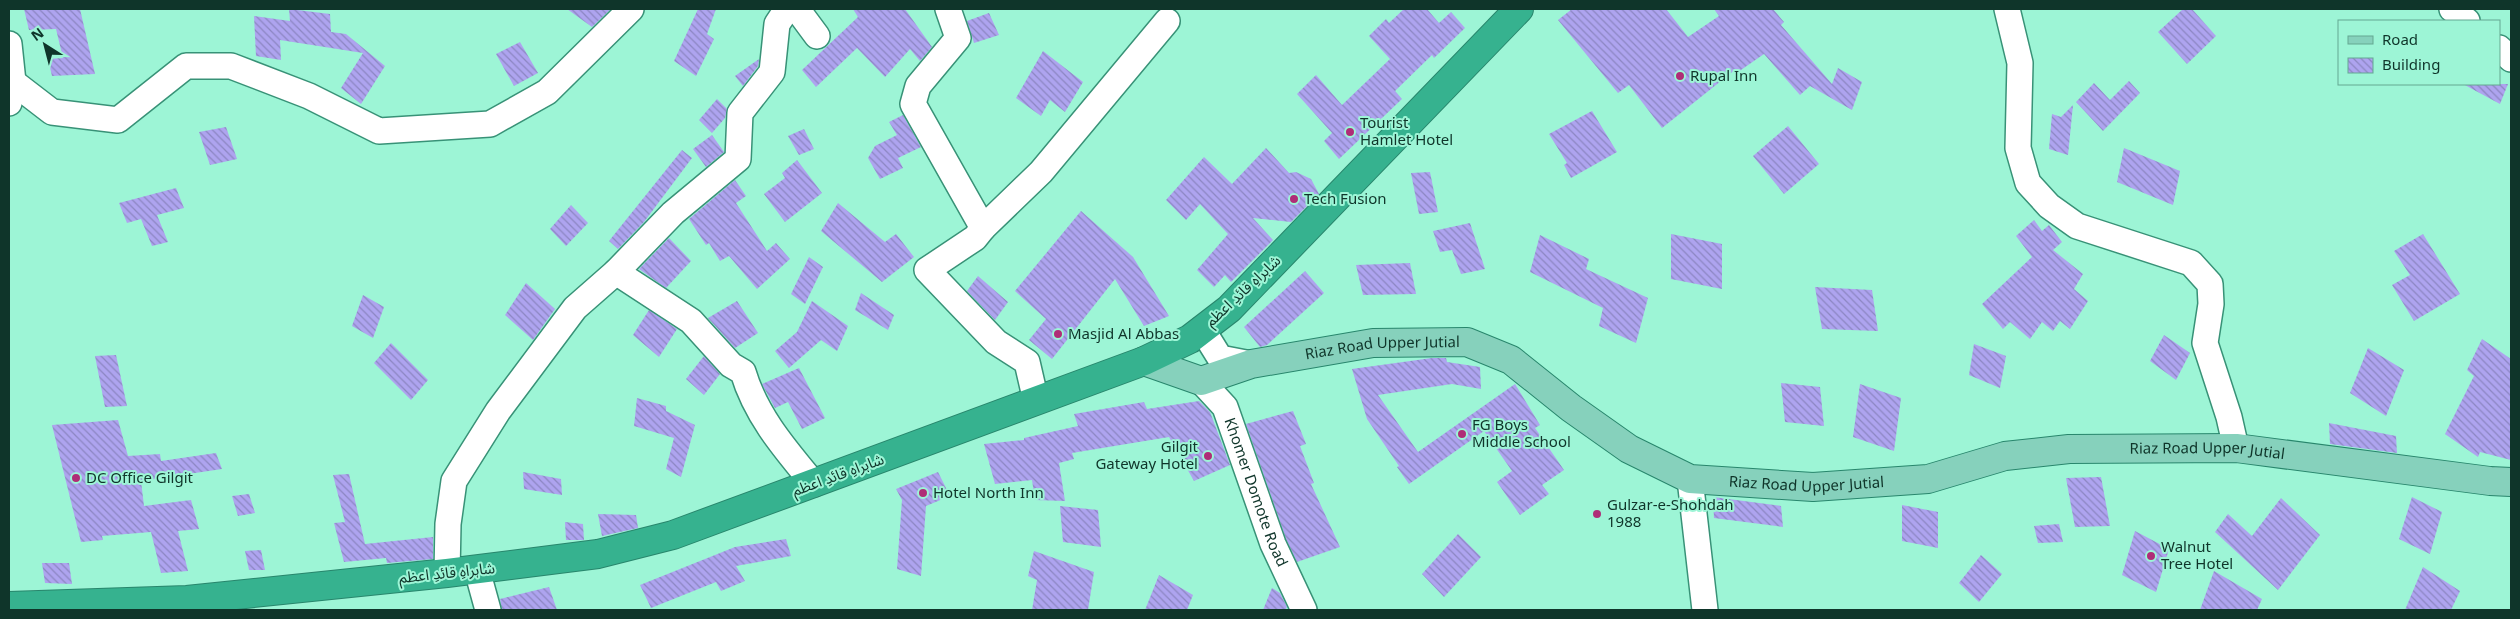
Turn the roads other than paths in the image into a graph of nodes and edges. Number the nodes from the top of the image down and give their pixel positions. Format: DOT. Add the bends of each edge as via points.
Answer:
graph roads {
  1 [pos="631,9"];
  2 [pos="787,9"];
  3 [pos="797,9"];
  4 [pos="948,9"];
  5 [pos="1519,9"];
  6 [pos="2007,9"];
  7 [pos="2452,9"];
  8 [pos="2466,20"];
  9 [pos="1167,21"];
  10 [pos="817,36"];
  11 [pos="9,44"];
  12 [pos="2500,49"];
  13 [pos="2511,58"];
  14 [pos="10,89"];
  15 [pos="983,228"];
  16 [pos="616,272"];
  17 [pos="1202,329"];
  18 [pos="1144,361"];
  19 [pos="1251,364"];
  20 [pos="1201,381"];
  21 [pos="1036,401"];
  22 [pos="2236,448"];
  23 [pos="1690,479"];
  24 [pos="2511,482"];
  25 [pos="814,484"];
  26 [pos="477,570"];
  27 [pos="447,573"];
  28 [pos="9,606"];
  29 [pos="488,610"];
  30 [pos="1304,610"];
  31 [pos="1705,610"];
  1 -- 14 [label="street" via="547,92 490,124 379,132 310,96 231,66 186,66 118,120 52,112"];
  2 -- 16 [label="street" via="777,24 772,72 740,113 738,159 673,213"];
  3 -- 10 [label="street"];
  4 -- 15 [label="street" via="958,38 918,86 913,104"];
  5 -- 17 [label="highway, شاہراہِ قائدِ اعظم" via="1229,309"];
  6 -- 22 [label="street" via="2020,63 2018,148 2028,183 2049,206 2077,226 2191,263 2210,284 2206,344"];
  7 -- 8 [label="street"];
  9 -- 15 [label="street" via="1041,172"];
  11 -- 14 [label="street"];
  12 -- 13 [label="street"];
  15 -- 21 [label="street" via="975,238 927,270 996,342 1027,362"];
  16 -- 25 [label="street" via="691,321 732,365 743,372 750,396 775,437"];
  16 -- 27 [label="street" via="575,308 498,411 454,481 448,524"];
  17 -- 18 [label="highway, شاہراہِ قائدِ اعظم" via="1190,339"];
  17 -- 19 [label="street" via="1220,358"];
  18 -- 20 [label="main road"];
  18 -- 21 [label="highway, شاہراہِ قائدِ اعظم"];
  19 -- 20 [label="main road, Riaz Road Upper Jutial"];
  19 -- 23 [label="main road, Riaz Road Upper Jutial" via="1373,343 1467,342 1511,360 1629,449"];
  20 -- 30 [label="street, Khomer Domote Road" via="1225,407 1273,544"];
  21 -- 25 [label="highway, شاہراہِ قائدِ اعظم"];
  22 -- 23 [label="main road, Riaz Road Upper Jutial" via="2069,449 2005,456 1928,479 1813,487"];
  22 -- 24 [label="main road, Riaz Road Upper Jutial"];
  23 -- 31 [label="street"];
  25 -- 26 [label="highway, شاہراہِ قائدِ اعظم" via="673,535 598,554"];
  26 -- 27 [label="highway, شاہراہِ قائدِ اعظم"];
  26 -- 29 [label="street"];
  27 -- 28 [label="highway, شاہراہِ قائدِ اعظم" via="186,600"];
}
